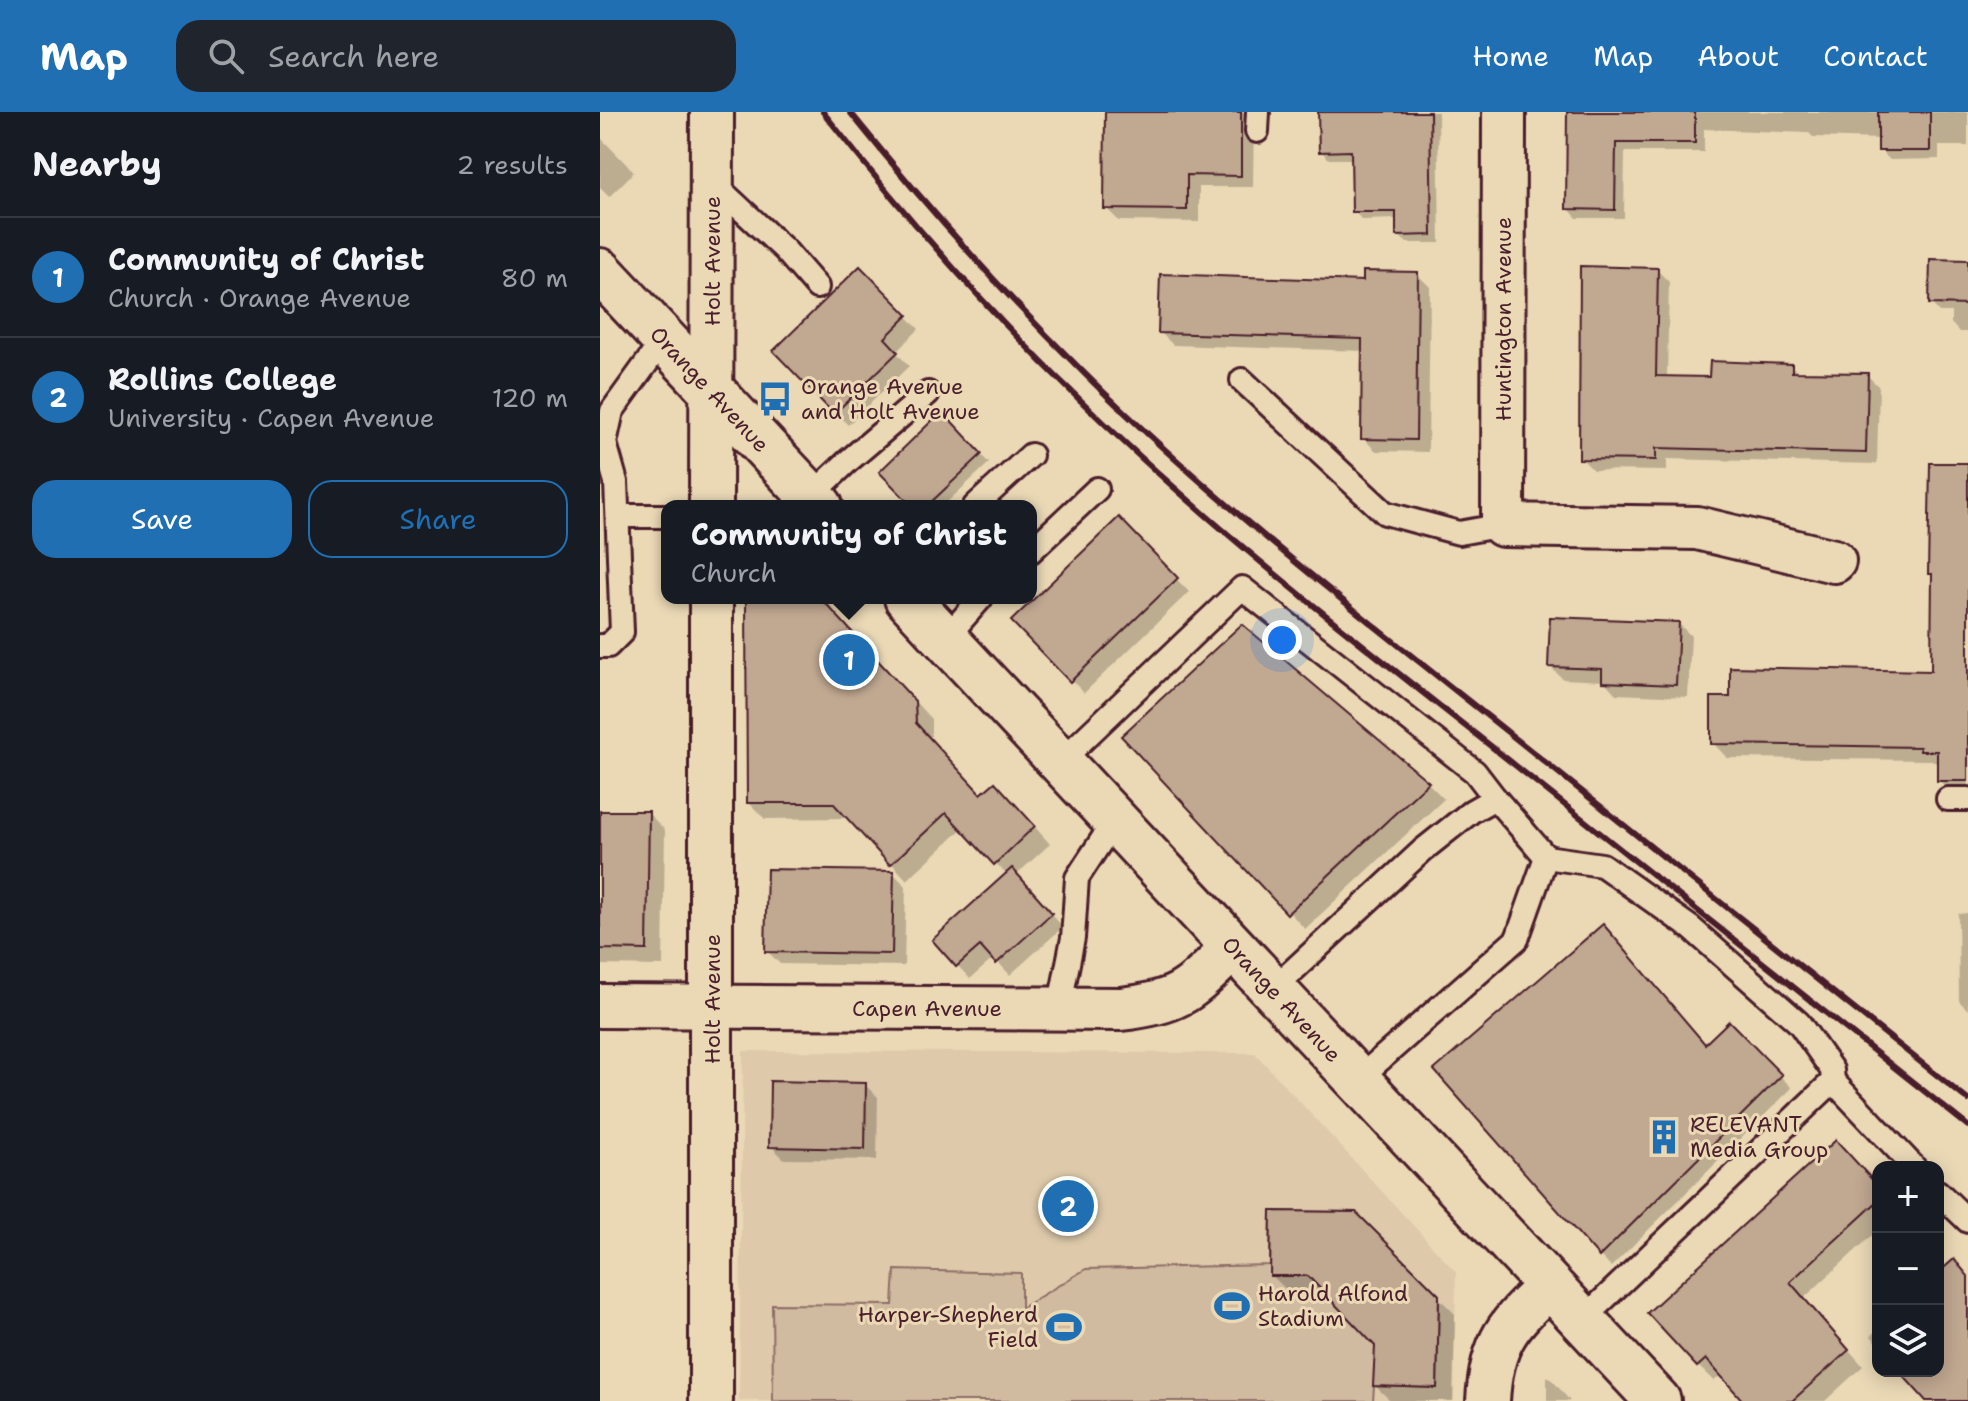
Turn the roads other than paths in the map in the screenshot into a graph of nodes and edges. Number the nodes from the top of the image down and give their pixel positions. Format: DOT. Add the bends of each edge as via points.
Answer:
graph roads {
  1 [pos="712,112"];
  2 [pos="1504,112"];
  3 [pos="712,182"];
  4 [pos="600,271"];
  5 [pos="817,287"];
  6 [pos="664,339"];
  7 [pos="1242,380"];
  8 [pos="711,390"];
  9 [pos="928,393"];
  10 [pos="603,443"];
  11 [pos="1031,455"];
  12 [pos="1097,489"];
  13 [pos="711,500"];
  14 [pos="815,500"];
  15 [pos="817,500"];
  16 [pos="982,500"];
  17 [pos="661,517"];
  18 [pos="1503,525"];
  19 [pos="613,526"];
  20 [pos="1037,545"];
  21 [pos="1834,561"];
  22 [pos="711,604"];
  23 [pos="913,604"];
  24 [pos="976,604"];
  25 [pos="945,639"];
  26 [pos="600,646"];
  27 [pos="1060,762"];
  28 [pos="1495,798"];
  29 [pos="1115,820"];
  30 [pos="1546,857"];
  31 [pos="1234,947"];
  32 [pos="1273,989"];
  33 [pos="600,1006"];
  34 [pos="712,1006"];
  35 [pos="1059,1009"];
  36 [pos="1357,1080"];
  37 [pos="1833,1081"];
  38 [pos="1908,1161"];
  39 [pos="1944,1198"];
  40 [pos="1968,1221"];
  41 [pos="1550,1285"];
  42 [pos="1582,1320"];
  43 [pos="711,1401"];
  44 [pos="1488,1401"];
  45 [pos="1658,1401"];
  1 -- 3 [label="street, Holt Avenue"];
  2 -- 18 [label="street, Huntington Avenue"];
  3 -- 5 [label="lane"];
  3 -- 8 [label="street, Holt Avenue"];
  4 -- 6 [label="main road, Orange Avenue"];
  6 -- 8 [label="main road, Orange Avenue"];
  6 -- 10 [label="lane" via="612,411"];
  7 -- 18 [label="lane" via="1385,513 1459,533"];
  8 -- 13 [label="street, Holt Avenue"];
  8 -- 14 [label="main road, Orange Avenue"];
  9 -- 15 [label="lane" via="847,462"];
  10 -- 19 [label="lane" via="616,482"];
  11 -- 16 [label="lane"];
  12 -- 20 [label="lane"];
  17 -- 19 [label="lane"];
  18 -- 21 [label="street" via="1697,528"];
  19 -- 26 [label="lane" via="622,632 608,646"];
  22 -- 34 [label="street, Holt Avenue"];
  23 -- 25 [label="main road, Orange Avenue"];
  24 -- 25 [label="lane"];
  25 -- 27 [label="main road, Orange Avenue"];
  27 -- 28 [label="lane" via="1242,588 1475,772"];
  27 -- 29 [label="main road, Orange Avenue"];
  28 -- 30 [label="lane"];
  28 -- 32 [label="lane" via="1423,850"];
  29 -- 31 [label="main road, Orange Avenue"];
  29 -- 35 [label="lane" via="1077,878 1073,938"];
  30 -- 36 [label="lane" via="1517,939"];
  30 -- 37 [label="lane" via="1602,865 1691,928 1799,1023 1832,1070"];
  31 -- 32 [label="main road, Orange Avenue"];
  31 -- 35 [label="street, Capen Avenue" via="1187,992 1168,1001 1121,1009"];
  32 -- 36 [label="main road, Orange Avenue"];
  33 -- 34 [label="street, Capen Avenue"];
  34 -- 35 [label="street, Capen Avenue"];
  34 -- 43 [label="street, Holt Avenue"];
  36 -- 41 [label="main road, Orange Avenue"];
  37 -- 38 [label="lane"];
  37 -- 42 [label="lane"];
  39 -- 40 [label="lane"];
  41 -- 42 [label="main road, Orange Avenue"];
  41 -- 44 [label="street" via="1506,1331"];
  42 -- 45 [label="main road, Orange Avenue"];
}
